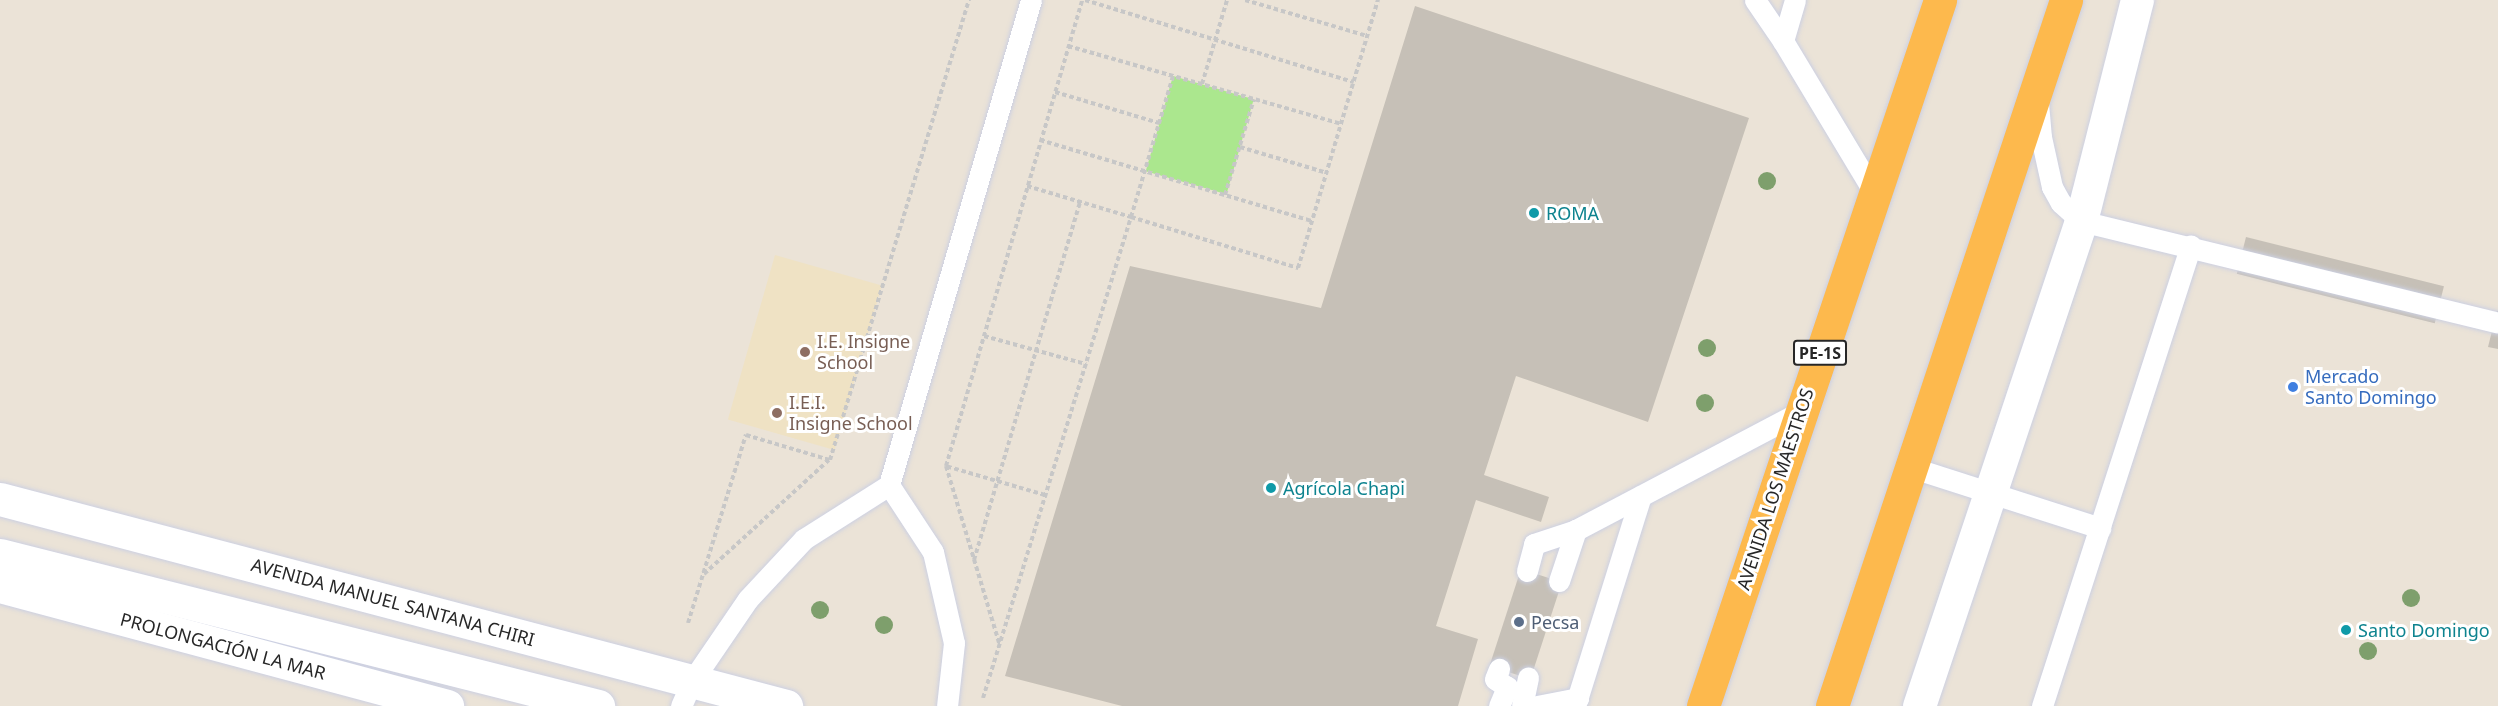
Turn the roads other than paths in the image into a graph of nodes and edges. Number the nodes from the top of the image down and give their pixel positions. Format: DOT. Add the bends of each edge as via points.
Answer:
graph roads {
  1 [pos="1031,0"];
  2 [pos="1755,0"];
  3 [pos="1796,0"];
  4 [pos="1940,0"];
  5 [pos="2066,0"];
  6 [pos="2137,0"];
  7 [pos="1783,41"];
  8 [pos="2038,85"];
  9 [pos="1875,194"];
  10 [pos="2082,221"];
  11 [pos="2191,246"];
  12 [pos="2498,323"];
  13 [pos="1800,411"];
  14 [pos="1911,467"];
  15 [pos="889,485"];
  16 [pos="1991,493"];
  17 [pos="1641,496"];
  18 [pos="0,499"];
  19 [pos="2100,528"];
  20 [pos="1576,530"];
  21 [pos="0,555"];
  22 [pos="1527,571"];
  23 [pos="1559,581"];
  24 [pos="0,586"];
  25 [pos="1528,678"];
  26 [pos="1502,688"];
  27 [pos="687,694"];
  28 [pos="1576,702"];
  29 [pos="447,706"];
  30 [pos="598,706"];
  31 [pos="786,706"];
  32 [pos="947,706"];
  33 [pos="1520,706"];
  34 [pos="1537,706"];
  35 [pos="1703,706"];
  36 [pos="1832,706"];
  37 [pos="1918,706"];
  38 [pos="2042,706"];
  1 -- 15 [label="lane"];
  2 -- 7 [label="lane"];
  3 -- 7 [label="lane"];
  4 -- 9 [label="highway, AVENIDA LOS MAESTROS / PE-1S"];
  5 -- 8 [label="highway"];
  6 -- 10 [label="street"];
  7 -- 9 [label="lane"];
  8 -- 10 [label="lane" via="2041,136 2052,187 2061,203"];
  8 -- 14 [label="highway"];
  9 -- 13 [label="highway, AVENIDA LOS MAESTROS / PE-1S"];
  10 -- 11 [label="lane"];
  10 -- 16 [label="street"];
  11 -- 12 [label="lane"];
  11 -- 19 [label="lane"];
  13 -- 17 [label="lane"];
  13 -- 35 [label="highway, AVENIDA LOS MAESTROS / PE-1S"];
  14 -- 16 [label="lane"];
  14 -- 36 [label="highway"];
  15 -- 27 [label="lane" via="804,539 748,599"];
  15 -- 32 [label="lane" via="933,552 954,643"];
  16 -- 19 [label="lane"];
  16 -- 37 [label="street"];
  17 -- 20 [label="lane"];
  17 -- 28 [label="lane"];
  18 -- 27 [label="street, AVENIDA MANUEL SANTANA CHIRI"];
  19 -- 38 [label="lane"];
  20 -- 22 [label="lane" via="1534,544"];
  20 -- 23 [label="lane"];
  21 -- 30 [label="street"];
  24 -- 29 [label="street, PROLONGACIÓN LA MAR"];
  25 -- 33 [label="lane"];
  26 -- 33 [label="lane"];
  27 -- 31 [label="street, AVENIDA MANUEL SANTANA CHIRI"];
  28 -- 34 [label="lane"];
}
